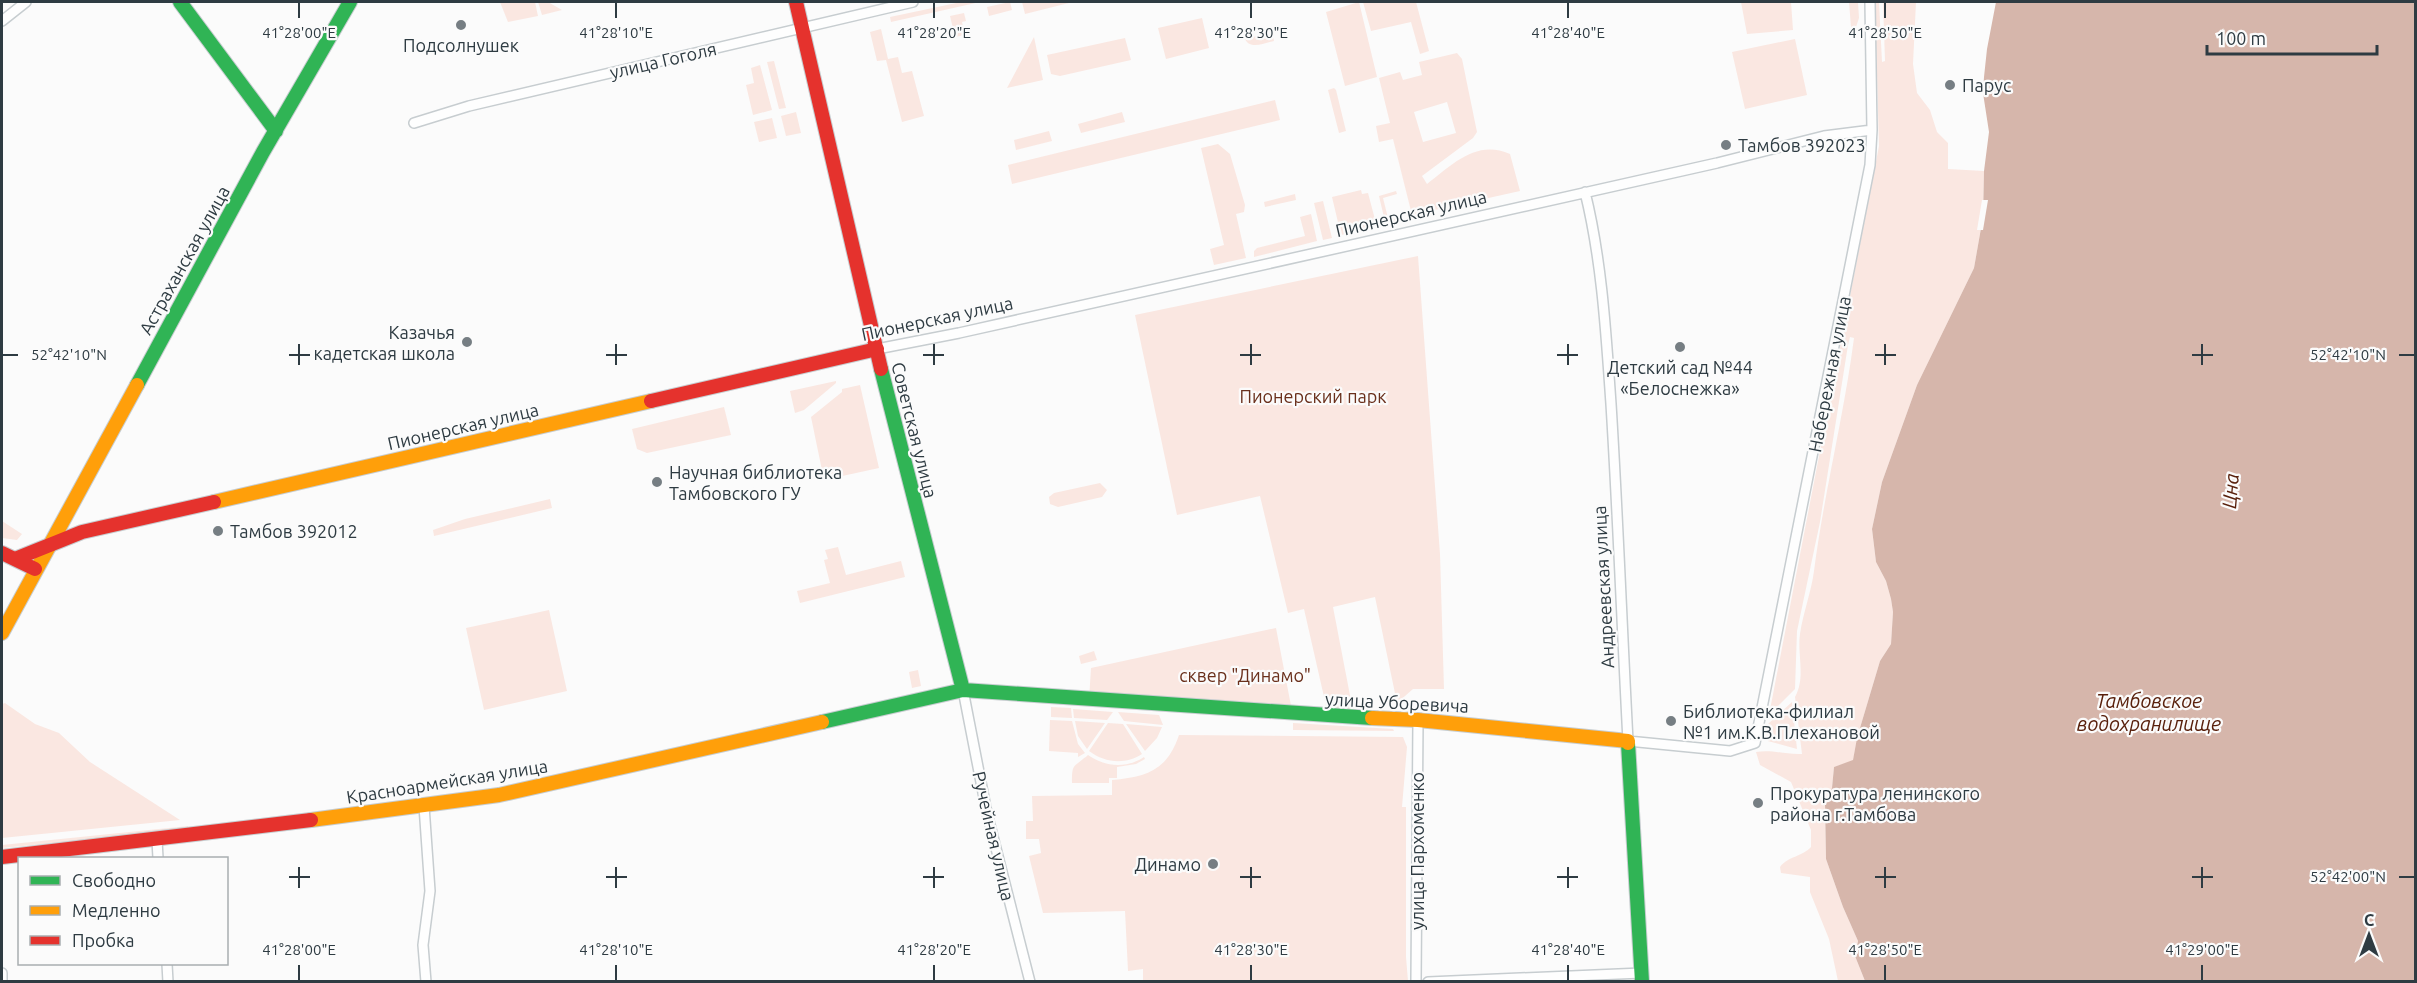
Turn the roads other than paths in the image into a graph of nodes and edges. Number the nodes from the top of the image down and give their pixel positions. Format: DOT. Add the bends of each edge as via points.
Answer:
graph roads {
  1 [pos="26,2"];
  2 [pos="180,2"];
  3 [pos="351,2"];
  4 [pos="796,2"];
  5 [pos="912,2"];
  6 [pos="1870,2"];
  7 [pos="2,21"];
  8 [pos="802,26"];
  9 [pos="414,123"];
  10 [pos="1872,130"];
  11 [pos="276,131"];
  12 [pos="1585,192"];
  13 [pos="877,349"];
  14 [pos="49,544"];
  15 [pos="2,553"];
  16 [pos="15,559"];
  17 [pos="35,570"];
  18 [pos="2,633"];
  19 [pos="963,690"];
  20 [pos="1418,720"];
  21 [pos="1628,741"];
  22 [pos="1755,743"];
  23 [pos="424,806"];
  24 [pos="157,840"];
  25 [pos="2,857"];
  26 [pos="158,857"];
  27 [pos="167,965"];
  28 [pos="2,973"];
  29 [pos="1642,977"];
  30 [pos="2,981"];
  31 [pos="168,981"];
  32 [pos="426,981"];
  33 [pos="1030,981"];
  34 [pos="1416,981"];
  35 [pos="1428,981"];
  1 -- 7 [label="street"];
  2 -- 11 [label="street"];
  3 -- 11 [label="street, Астраханская улица"];
  4 -- 8 [label="street, Советская улица"];
  5 -- 8 [label="street, улица Гоголя"];
  6 -- 10 [label="street, Набережная улица"];
  8 -- 9 [label="street, улица Гоголя" via="469,106"];
  8 -- 13 [label="street, Советская улица"];
  10 -- 12 [label="street, Пионерская улица" via="1824,136"];
  10 -- 22 [label="street, Набережная улица" via="1870,165"];
  11 -- 14 [label="street, Астраханская улица"];
  12 -- 13 [label="street, Пионерская улица"];
  12 -- 21 [label="street, Андреевская улица" via="1596,241 1608,360"];
  13 -- 14 [label="street, Пионерская улица" via="82,532"];
  13 -- 19 [label="street, Советская улица"];
  14 -- 16 [label="street, Пионерская улица"];
  14 -- 17 [label="street, Астраханская улица"];
  15 -- 16 [label="street"];
  16 -- 17 [label="street"];
  17 -- 18 [label="street, Астраханская улица"];
  19 -- 20 [label="street, улица Уборевича"];
  19 -- 23 [label="street, Красноармейская улица" via="499,795"];
  19 -- 33 [label="street, Ручейная улица" via="987,813"];
  20 -- 21 [label="street, улица Уборевича"];
  20 -- 34 [label="street, улица Пархоменко"];
  21 -- 22 [label="street, улица Уборевича" via="1730,751"];
  21 -- 29 [label="street, Андреевская улица"];
  23 -- 24 [label="street, Красноармейская улица"];
  23 -- 32 [label="street" via="430,891 423,945"];
  24 -- 25 [label="street, Красноармейская улица"];
  24 -- 26 [label="street"];
  27 -- 31 [label="street"];
  28 -- 30 [label="street"];
  29 -- 35 [label="street"];
}
